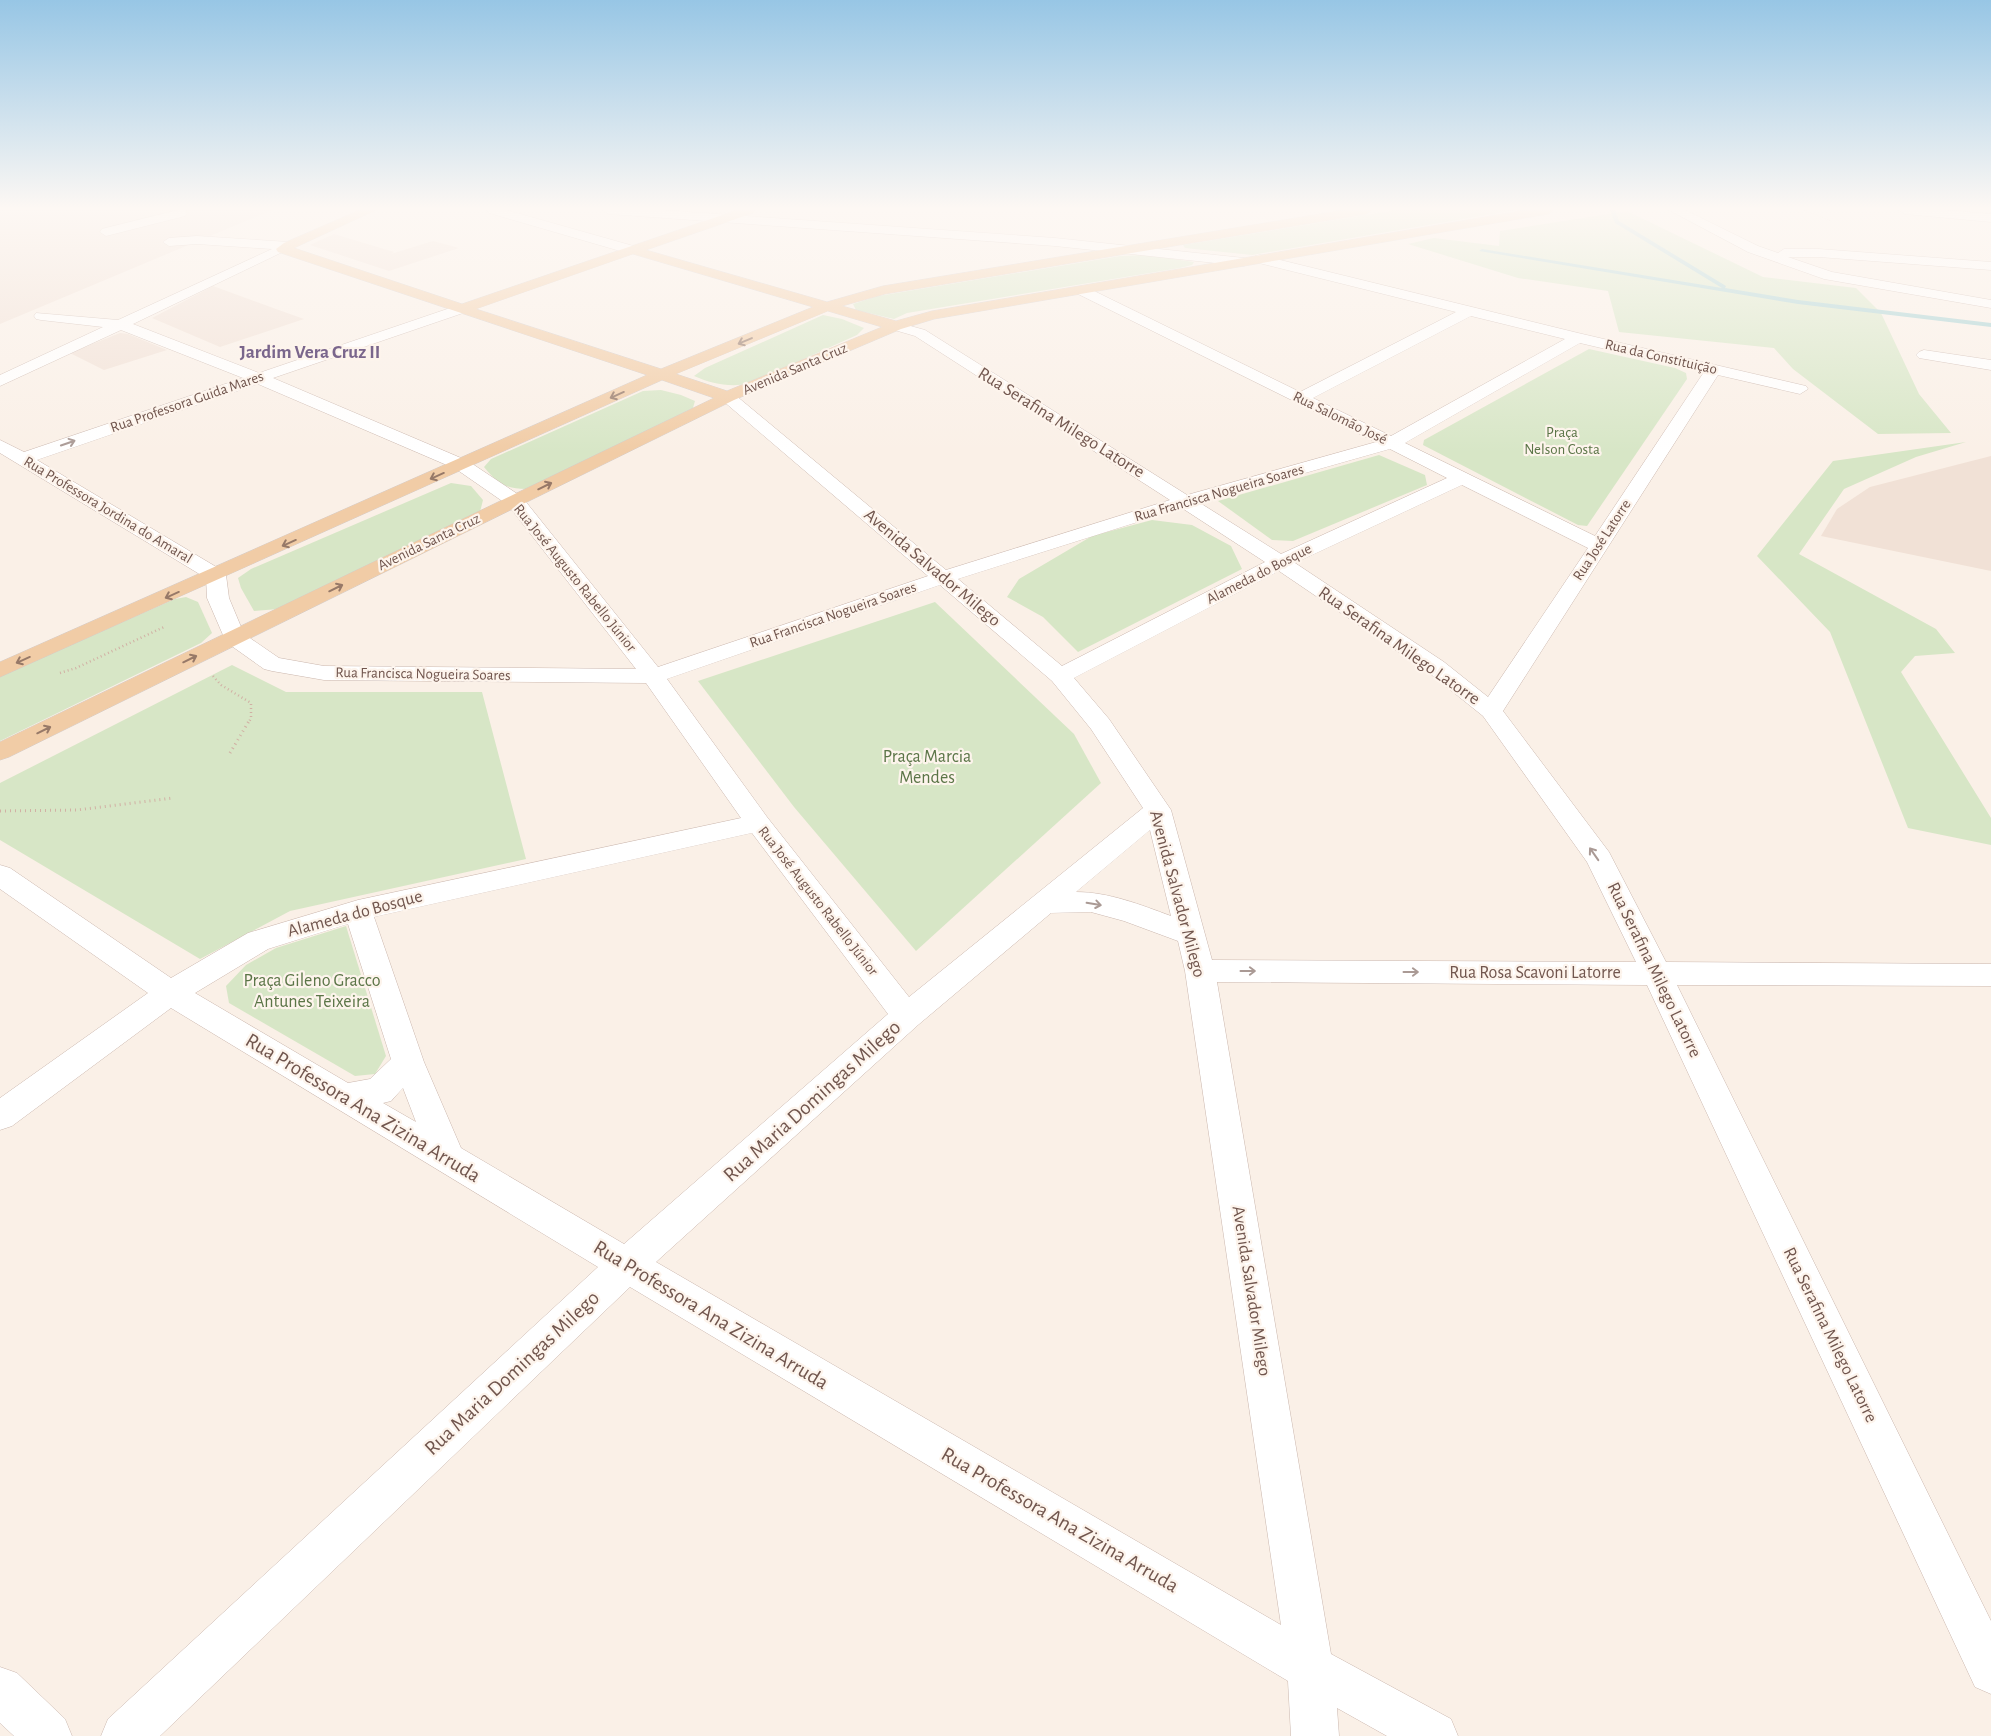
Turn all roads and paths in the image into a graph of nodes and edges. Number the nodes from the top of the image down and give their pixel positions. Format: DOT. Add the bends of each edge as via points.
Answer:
graph roads {
  1 [pos="194,291"];
  2 [pos="406,291"];
  3 [pos="513,291"];
  4 [pos="775,291"];
  5 [pos="879,291"];
  6 [pos="1075,291"];
  7 [pos="1083,291"];
  8 [pos="1389,291"];
  9 [pos="1916,291"];
  10 [pos="1991,304"];
  11 [pos="827,306"];
  12 [pos="461,309"];
  13 [pos="1469,311"];
  14 [pos="41,316"];
  15 [pos="121,325"];
  16 [pos="896,326"];
  17 [pos="1578,338"];
  18 [pos="1924,355"];
  19 [pos="1991,365"];
  20 [pos="1714,369"];
  21 [pos="661,375"];
  22 [pos="258,378"];
  23 [pos="0,380"];
  24 [pos="1800,389"];
  25 [pos="728,397"];
  26 [pos="1300,398"];
  27 [pos="1392,443"];
  28 [pos="0,445"];
  29 [pos="21,459"];
  30 [pos="462,465"];
  31 [pos="1462,478"];
  32 [pos="515,501"];
  33 [pos="1186,501"];
  34 [pos="1598,545"];
  35 [pos="1280,562"];
  36 [pos="216,575"];
  37 [pos="944,577"];
  38 [pos="234,637"];
  39 [pos="197,656"];
  40 [pos="0,670"];
  41 [pos="654,676"];
  42 [pos="1060,676"];
  43 [pos="1491,712"];
  44 [pos="0,752"];
  45 [pos="230,753"];
  46 [pos="173,798"];
  47 [pos="0,810"];
  48 [pos="1158,810"];
  49 [pos="758,823"];
  50 [pos="0,875"];
  51 [pos="1045,903"];
  52 [pos="358,910"];
  53 [pos="1191,935"];
  54 [pos="1200,971"];
  55 [pos="1657,974"];
  56 [pos="1991,975"];
  57 [pos="170,993"];
  58 [pos="907,1016"];
  59 [pos="408,1062"];
  60 [pos="343,1097"];
  61 [pos="0,1116"];
  62 [pos="448,1158"];
  63 [pos="627,1265"];
  64 [pos="1310,1668"];
  65 [pos="1991,1670"];
  66 [pos="0,1690"];
  67 [pos="48,1736"];
  68 [pos="125,1736"];
  69 [pos="1314,1736"];
  70 [pos="1434,1736"];
  1 -- 15 [label="street"];
  2 -- 12 [label="main road, Avenida Salvador Milego"];
  3 -- 12 [label="main road, Rua Professora Guida Mares"];
  4 -- 11 [label="main road, Rua Serafina Milego Latorre"];
  5 -- 11 [label="main road"];
  6 -- 16 [label="main road, Avenida Santa Cruz" via="932,315"];
  7 -- 26 [label="street, Rua Salomão José"];
  8 -- 13 [label="street, Rua da Constituição"];
  9 -- 10 [label="street"];
  11 -- 16 [label="main road, Rua Serafina Milego Latorre"];
  11 -- 21 [label="main road, one-way"];
  12 -- 21 [label="main road, Avenida Salvador Milego"];
  12 -- 22 [label="street, Rua Professora Guida Mares"];
  13 -- 17 [label="street, Rua da Constituição"];
  13 -- 26 [label="street"];
  14 -- 15 [label="street, Rua José Augusto Rabello Júnior"];
  15 -- 22 [label="street, Rua José Augusto Rabello Júnior"];
  15 -- 23 [label="street"];
  16 -- 25 [label="main road, Avenida Santa Cruz"];
  16 -- 33 [label="street, Rua Serafina Milego Latorre" via="920,333"];
  17 -- 20 [label="street, Rua da Constituição"];
  17 -- 27 [label="street, Rua Francisca Nogueira Soares"];
  18 -- 19 [label="street"];
  20 -- 24 [label="street, Rua da Constituição"];
  20 -- 34 [label="street, Rua José Latorre"];
  21 -- 25 [label="main road, Avenida Salvador Milego"];
  21 -- 30 [label="main road, one-way"];
  29 -- 22 [label="street, Rua Professora Guida Mares, one-way"];
  22 -- 30 [label="street, Rua José Augusto Rabello Júnior"];
  32 -- 25 [label="main road, Avenida Santa Cruz, one-way"];
  25 -- 37 [label="street, Avenida Salvador Milego"];
  26 -- 27 [label="street, Rua Salomão José"];
  27 -- 31 [label="street, Rua Salomão José"];
  27 -- 33 [label="street, Rua Francisca Nogueira Soares"];
  28 -- 29 [label="street, Rua Professora Jordina do Amaral"];
  29 -- 36 [label="street, Rua Professora Jordina do Amaral"];
  30 -- 32 [label="street, Rua José Augusto Rabello Júnior"];
  30 -- 36 [label="main road, one-way"];
  31 -- 34 [label="street, Rua Salomão José"];
  31 -- 35 [label="street, Alameda do Bosque"];
  38 -- 32 [label="main road, Avenida Santa Cruz, one-way"];
  32 -- 41 [label="street, Rua José Augusto Rabello Júnior"];
  33 -- 35 [label="street, Rua Serafina Milego Latorre"];
  33 -- 37 [label="street, Rua Francisca Nogueira Soares"];
  34 -- 43 [label="street, Rua José Latorre"];
  35 -- 42 [label="street, Alameda do Bosque"];
  35 -- 43 [label="street, Rua Serafina Milego Latorre" via="1436,667"];
  36 -- 38 [label="street" via="218,598"];
  36 -- 40 [label="main road, one-way"];
  37 -- 41 [label="street, Rua Francisca Nogueira Soares"];
  37 -- 42 [label="street, Avenida Salvador Milego"];
  38 -- 39 [label="main road, Avenida Santa Cruz"];
  38 -- 41 [label="street, Rua Francisca Nogueira Soares" via="272,664 324,673"];
  44 -- 39 [label="main road, Avenida Santa Cruz, one-way"];
  39 -- 45 [label="path" via="221,685 250,703 250,718"];
  41 -- 49 [label="street, Rua José Augusto Rabello Júnior"];
  42 -- 48 [label="street, Avenida Salvador Milego" via="1100,724"];
  55 -- 43 [label="street, Rua Serafina Milego Latorre, one-way" via="1599,859"];
  46 -- 47 [label="path" via="77,810"];
  48 -- 51 [label="street, Rua Maria Domingas Milego"];
  48 -- 53 [label="street, Avenida Salvador Milego"];
  49 -- 52 [label="street, Alameda do Bosque"];
  49 -- 58 [label="street, Rua José Augusto Rabello Júnior"];
  50 -- 57 [label="street, Rua Professora Ana Zizina Arruda"];
  51 -- 53 [label="street, one-way" via="1091,902 1131,912"];
  51 -- 58 [label="street, Rua Maria Domingas Milego"];
  52 -- 57 [label="street, Alameda do Bosque" via="258,941"];
  52 -- 59 [label="street"];
  53 -- 54 [label="street, Avenida Salvador Milego"];
  54 -- 55 [label="street, Rua Rosa Scavoni Latorre, one-way"];
  54 -- 64 [label="street, Avenida Salvador Milego"];
  55 -- 56 [label="street, Rua Rosa Scavoni Latorre"];
  55 -- 65 [label="street, Rua Serafina Milego Latorre"];
  57 -- 60 [label="street, Rua Professora Ana Zizina Arruda"];
  57 -- 61 [label="street, Alameda do Bosque"];
  58 -- 63 [label="street, Rua Maria Domingas Milego"];
  59 -- 60 [label="street" via="379,1091"];
  59 -- 62 [label="street"];
  60 -- 62 [label="street, Rua Professora Ana Zizina Arruda"];
  62 -- 63 [label="street, Rua Professora Ana Zizina Arruda"];
  63 -- 64 [label="street, Rua Professora Ana Zizina Arruda"];
  63 -- 68 [label="street, Rua Maria Domingas Milego"];
  64 -- 69 [label="street, Avenida Salvador Milego"];
  64 -- 70 [label="street, Rua Professora Ana Zizina Arruda"];
  66 -- 67 [label="street"];
}
